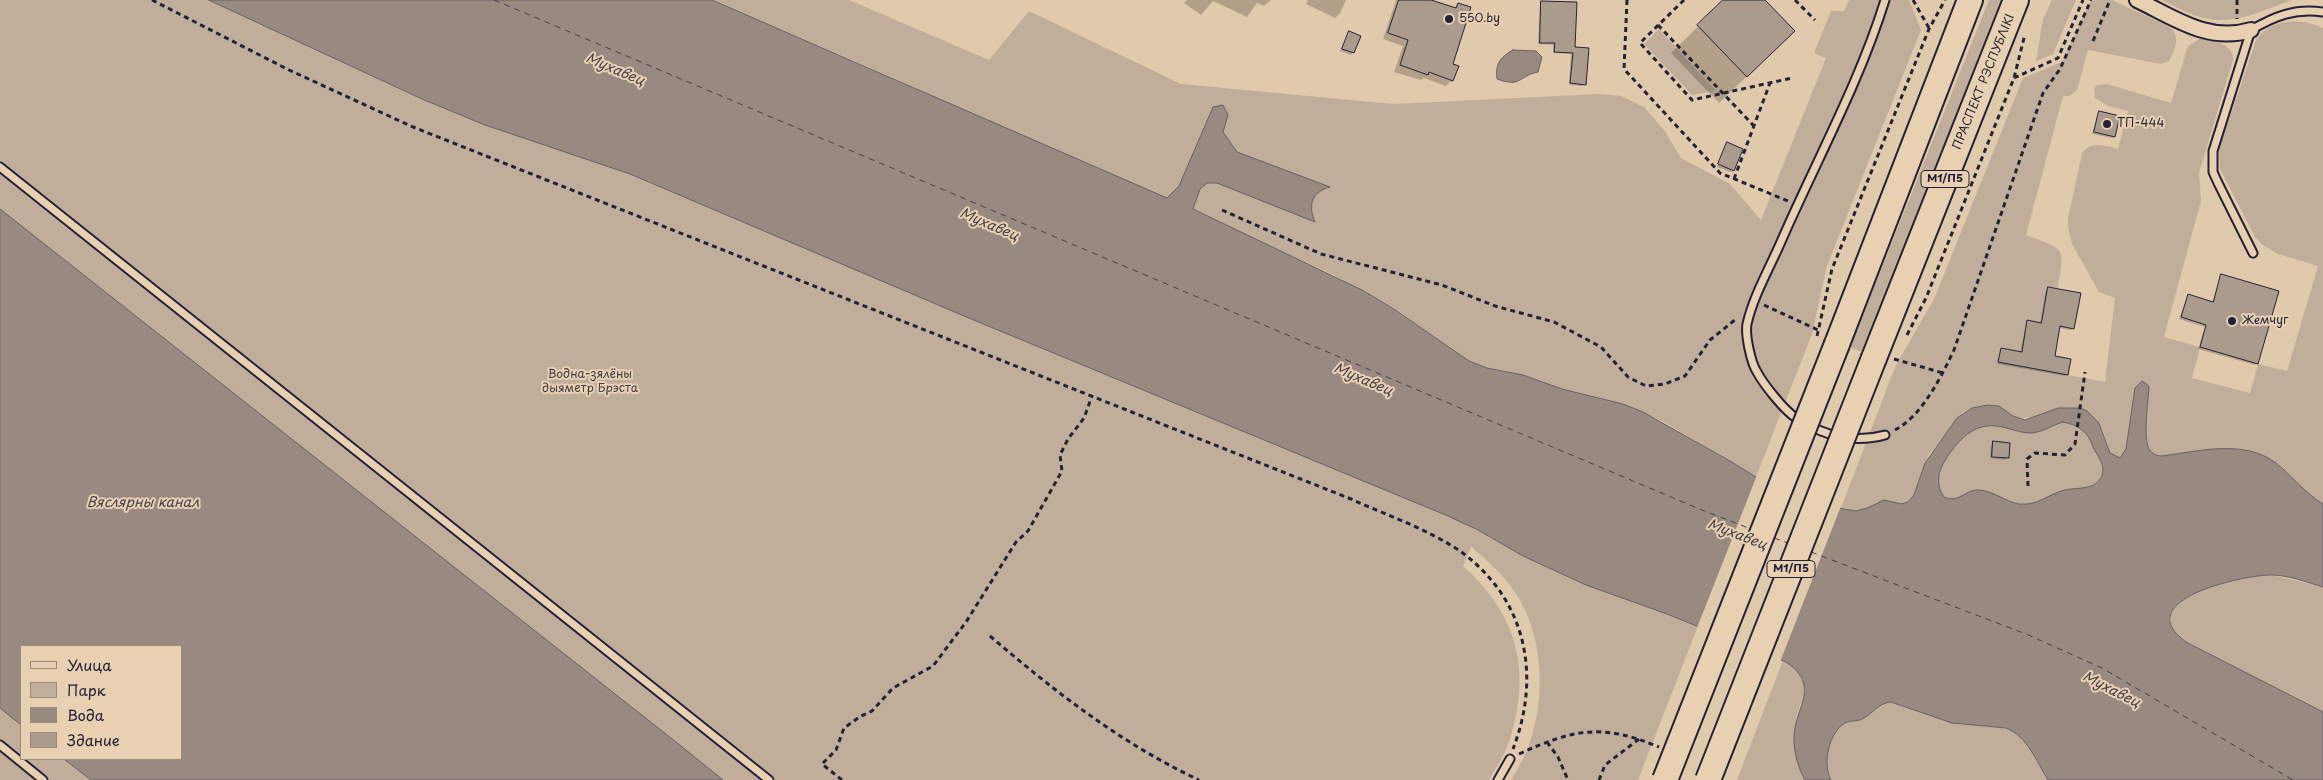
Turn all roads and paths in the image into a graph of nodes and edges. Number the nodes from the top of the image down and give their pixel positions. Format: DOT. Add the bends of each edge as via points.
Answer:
graph roads {
  1 [pos="152,0"];
  2 [pos="1627,0"];
  3 [pos="1684,0"];
  4 [pos="1796,0"];
  5 [pos="1885,0"];
  6 [pos="1913,0"];
  7 [pos="1946,0"];
  8 [pos="1970,0"];
  9 [pos="2016,0"];
  10 [pos="2083,0"];
  11 [pos="2091,0"];
  12 [pos="2110,0"];
  13 [pos="2137,0"];
  14 [pos="2323,12"];
  15 [pos="1814,20"];
  16 [pos="1658,25"];
  17 [pos="1929,28"];
  18 [pos="2251,30"];
  19 [pos="2026,33"];
  20 [pos="2093,41"];
  21 [pos="1792,78"];
  22 [pos="2014,78"];
  23 [pos="1770,83"];
  24 [pos="1723,93"];
  25 [pos="1754,126"];
  26 [pos="0,167"];
  27 [pos="1734,179"];
  28 [pos="1797,205"];
  29 [pos="1222,210"];
  30 [pos="2253,253"];
  31 [pos="1772,308"];
  32 [pos="1824,336"];
  33 [pos="1710,340"];
  34 [pos="1903,342"];
  35 [pos="1898,351"];
  36 [pos="1886,361"];
  37 [pos="2084,372"];
  38 [pos="1943,373"];
  39 [pos="1092,396"];
  40 [pos="1886,435"];
  41 [pos="2028,486"];
  42 [pos="990,636"];
  43 [pos="1639,739"];
  44 [pos="1547,742"];
  45 [pos="0,746"];
  46 [pos="1666,750"];
  47 [pos="1510,759"];
  48 [pos="43,780"];
  49 [pos="769,780"];
  50 [pos="842,780"];
  51 [pos="1199,780"];
  52 [pos="1498,780"];
  53 [pos="1568,780"];
  54 [pos="1599,780"];
  55 [pos="1665,780"];
  56 [pos="1708,780"];
  1 -- 39 [label="path" via="289,70 413,127"];
  2 -- 27 [label="path" via="1624,69 1720,173"];
  3 -- 16 [label="path"];
  4 -- 15 [label="path"];
  5 -- 28 [label="lane" via="1873,38"];
  6 -- 17 [label="path"];
  7 -- 17 [label="path"];
  8 -- 32 [label="highway, М1/П5"];
  9 -- 36 [label="highway, ПРАСПЕКТ РЭСПУБЛІКІ / М1/П5"];
  10 -- 22 [label="path" via="2058,58"];
  11 -- 38 [label="path" via="2060,69 2043,93"];
  12 -- 20 [label="path"];
  13 -- 18 [label="street" via="2212,34 2231,35"];
  14 -- 18 [label="lane" via="2282,14"];
  16 -- 24 [label="path"];
  16 -- 24 [label="path" via="1640,43 1692,100"];
  17 -- 32 [label="path" via="1832,269"];
  18 -- 30 [label="lane" via="2212,161 2218,183"];
  19 -- 22 [label="path"];
  21 -- 23 [label="path"];
  22 -- 34 [label="path" via="1926,298"];
  23 -- 24 [label="path"];
  23 -- 25 [label="path"];
  24 -- 25 [label="path"];
  25 -- 27 [label="path"];
  26 -- 49 [label="lane"];
  27 -- 28 [label="path"];
  28 -- 40 [label="lane" via="1747,326 1756,372 1790,414 1813,428 1854,440"];
  29 -- 33 [label="path" via="1321,254 1442,285 1495,306 1554,322 1601,347 1628,377 1646,386 1665,384 1685,376"];
  31 -- 32 [label="path"];
  32 -- 55 [label="highway, М1/П5, bridge"];
  35 -- 36 [label="path"];
  36 -- 38 [label="path"];
  36 -- 56 [label="highway, М1/П5, bridge"];
  37 -- 41 [label="path" via="2075,444 2065,455 2035,453 2027,459"];
  38 -- 40 [label="path" via="1905,424"];
  39 -- 47 [label="path" via="1351,499 1428,534 1462,554 1488,575 1512,608 1524,648 1528,688 1522,727"];
  39 -- 50 [label="path" via="1084,418 1060,455 1062,471 1028,530 1016,542 966,622 932,666 893,688 872,711 844,728 836,750 822,764"];
  42 -- 51 [label="path" via="1112,730"];
  43 -- 44 [label="path" via="1595,730"];
  43 -- 46 [label="path"];
  43 -- 54 [label="path" via="1605,765"];
  44 -- 47 [label="path"];
  44 -- 53 [label="path"];
  45 -- 48 [label="lane"];
  47 -- 52 [label="lane"];
}
